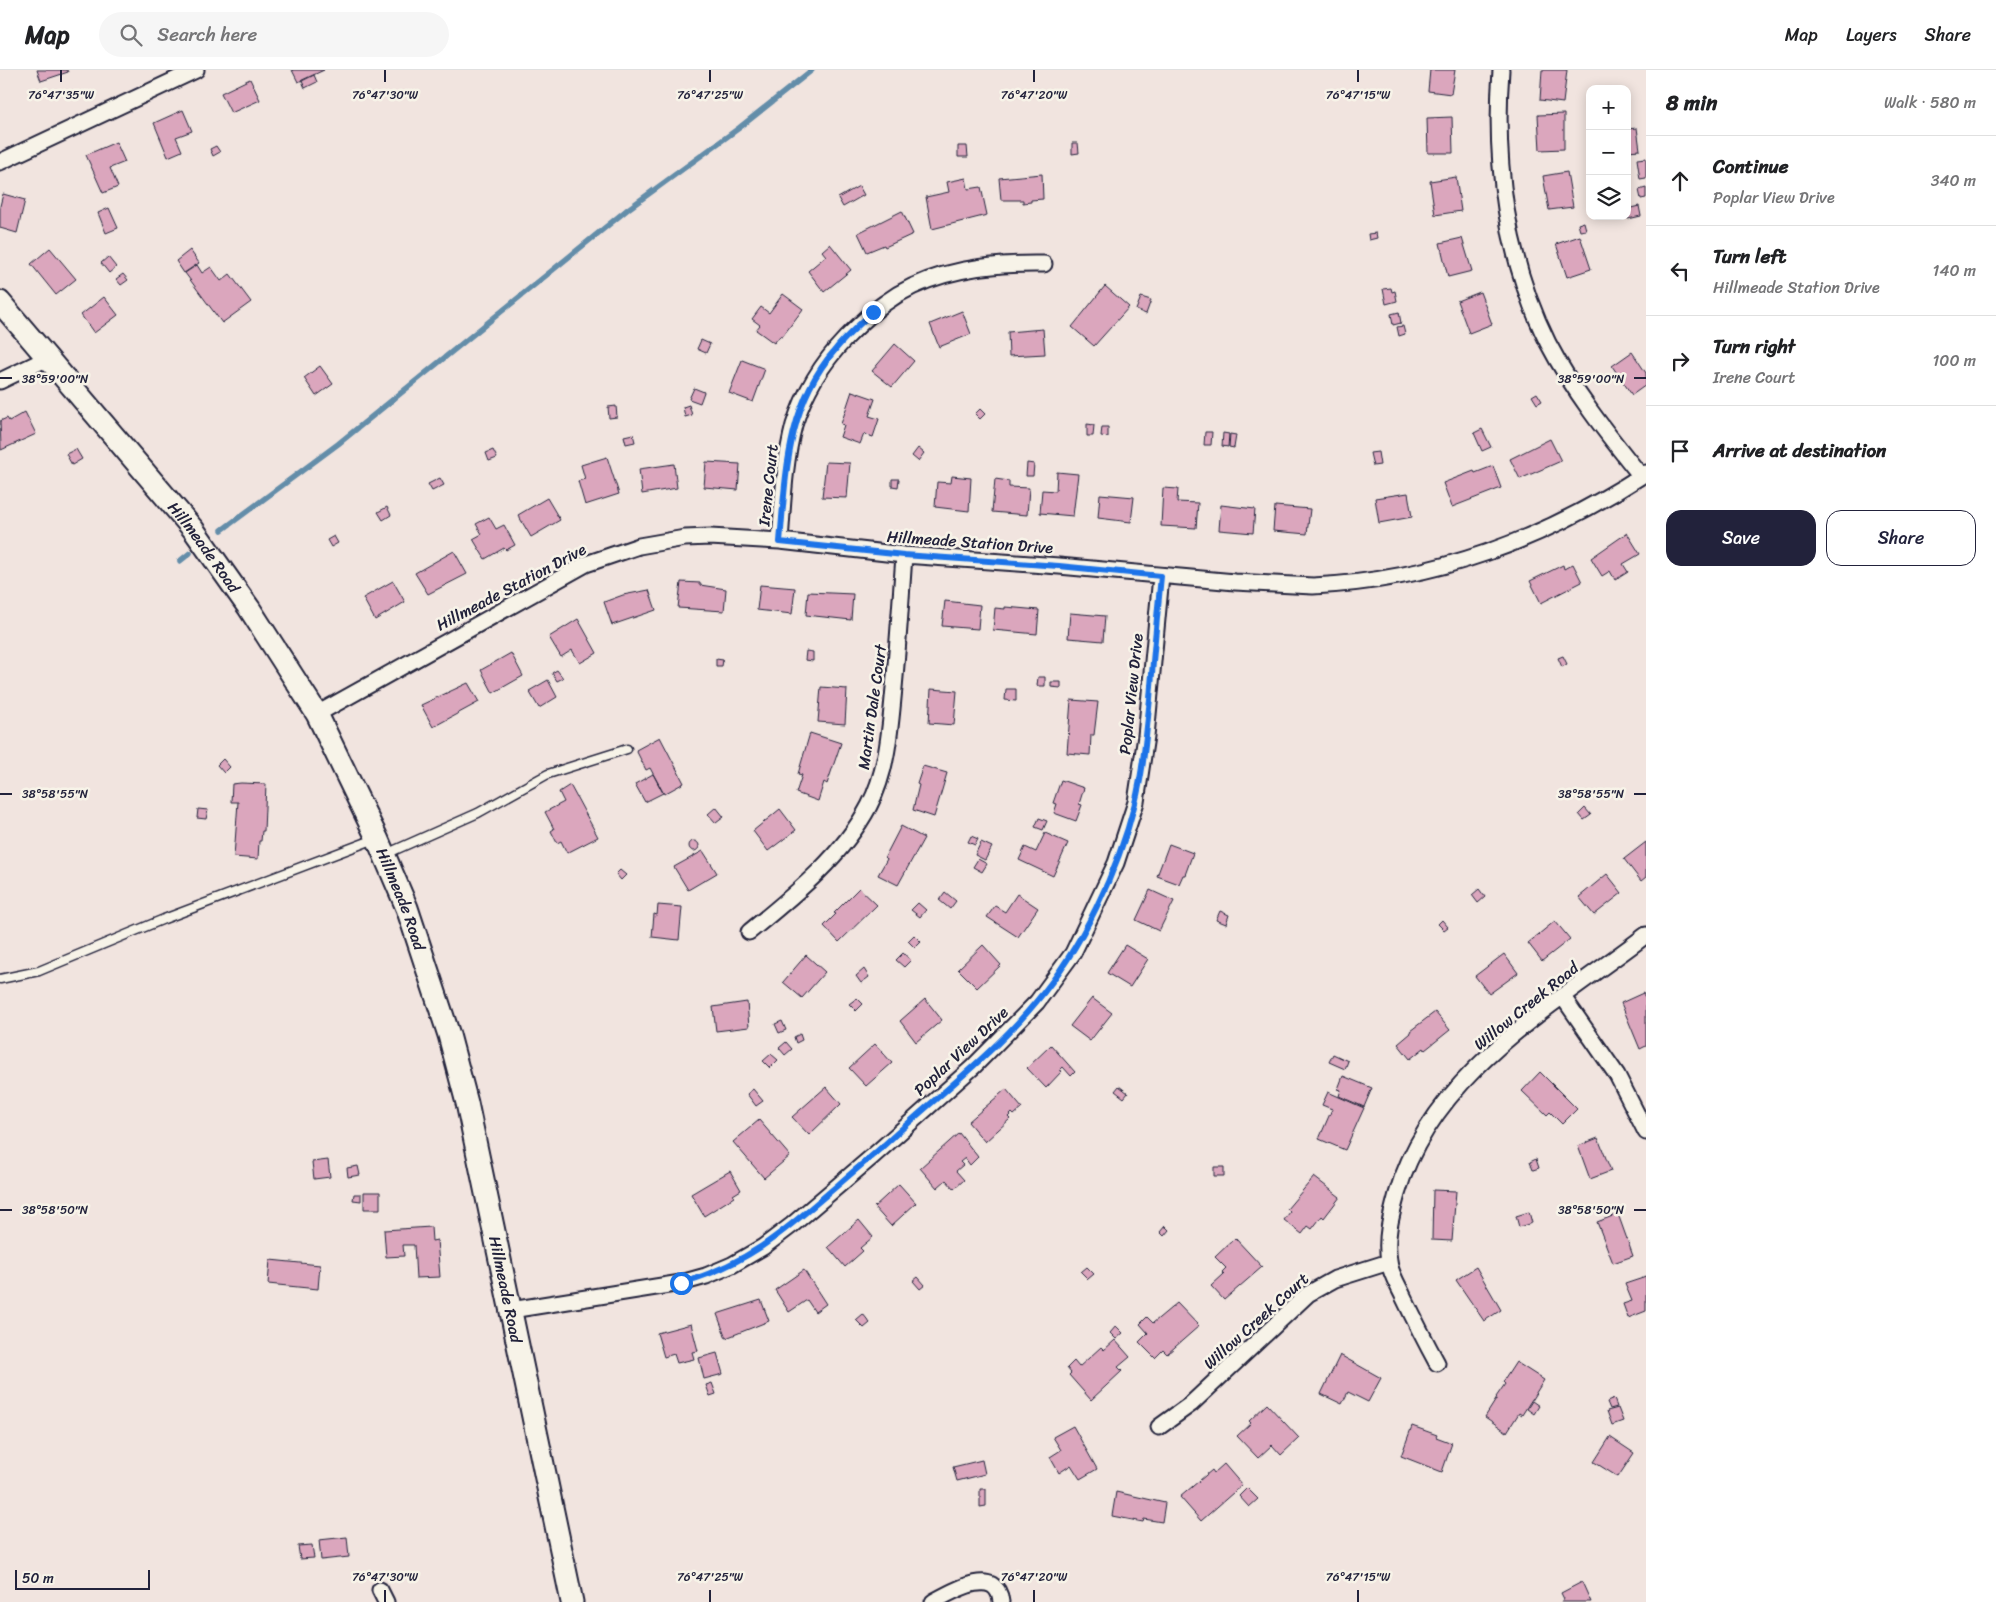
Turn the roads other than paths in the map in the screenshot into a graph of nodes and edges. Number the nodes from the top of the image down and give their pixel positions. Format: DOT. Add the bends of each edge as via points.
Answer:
graph roads {
  1 [pos="196,70"];
  2 [pos="1501,70"];
  3 [pos="0,162"];
  4 [pos="1044,264"];
  5 [pos="0,302"];
  6 [pos="48,358"];
  7 [pos="0,381"];
  8 [pos="1643,474"];
  9 [pos="780,542"];
  10 [pos="904,555"];
  11 [pos="1161,576"];
  12 [pos="317,714"];
  13 [pos="627,749"];
  14 [pos="381,846"];
  15 [pos="749,932"];
  16 [pos="1646,935"];
  17 [pos="0,979"];
  18 [pos="1563,997"];
  19 [pos="1646,1132"];
  20 [pos="1389,1262"];
  21 [pos="511,1310"];
  22 [pos="1437,1363"];
  23 [pos="1159,1427"];
  24 [pos="572,1602"];
  25 [pos="932,1602"];
  26 [pos="1001,1602"];
  1 -- 3 [label="street"];
  2 -- 8 [label="street, Hillmeade Station Drive" via="1500,158 1506,208 1520,272 1532,307 1548,343 1574,386 1608,434"];
  4 -- 9 [label="street, Irene Court" via="983,267 923,282 886,302 834,350 817,374 795,422 787,458"];
  5 -- 6 [label="street, Hillmeade Road"];
  6 -- 7 [label="street"];
  6 -- 12 [label="street, Hillmeade Road" via="193,529"];
  8 -- 11 [label="street, Hillmeade Station Drive" via="1535,535 1476,557 1400,576 1313,586"];
  9 -- 10 [label="street, Hillmeade Station Drive"];
  9 -- 12 [label="street, Hillmeade Station Drive" via="685,538 612,554 577,569"];
  10 -- 11 [label="street, Hillmeade Station Drive"];
  10 -- 15 [label="street, Martin Dale Court" via="888,739 876,790 849,837 799,889"];
  11 -- 21 [label="street, Poplar View Drive" via="1146,736 1136,802 1116,863 1076,945 1036,1002 973,1067 873,1156 792,1225 732,1264 681,1283"];
  12 -- 14 [label="street, Hillmeade Road"];
  13 -- 14 [label="lane" via="548,774 478,813"];
  14 -- 17 [label="lane" via="164,919 39,971"];
  14 -- 21 [label="street, Hillmeade Road" via="407,908 449,1035 467,1103"];
  16 -- 18 [label="street, Willow Creek Road"];
  18 -- 19 [label="street" via="1617,1075"];
  18 -- 20 [label="street, Willow Creek Road" via="1506,1041 1469,1076 1434,1117 1401,1180 1388,1231"];
  20 -- 22 [label="street, Willow Creek Road"];
  20 -- 23 [label="street, Willow Creek Court" via="1335,1279 1308,1294 1191,1404"];
  21 -- 24 [label="street, Hillmeade Road"];
  25 -- 26 [label="street" via="975,1582 987,1582 995,1587"];
}
